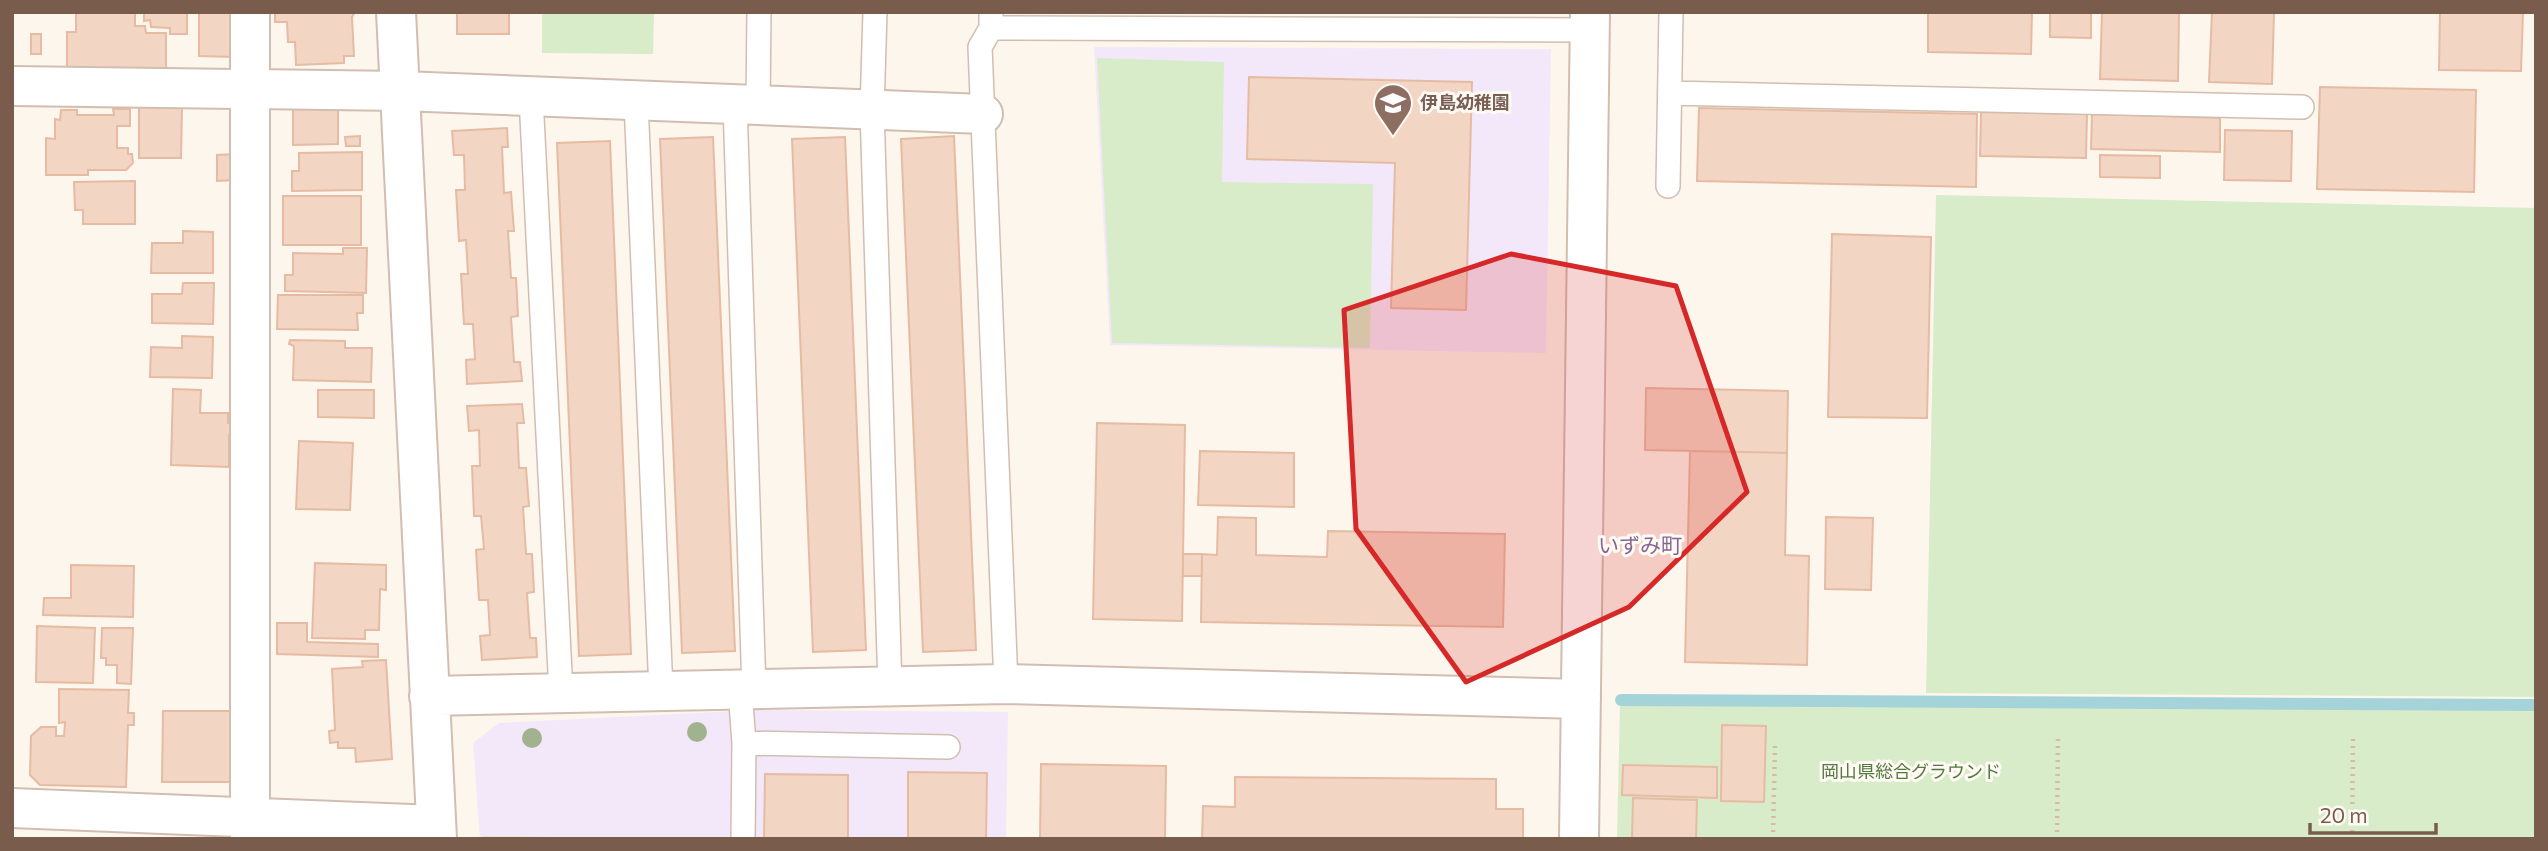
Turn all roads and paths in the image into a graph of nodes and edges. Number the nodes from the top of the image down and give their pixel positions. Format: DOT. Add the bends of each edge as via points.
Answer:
graph roads {
  1 [pos="250,12"];
  2 [pos="396,12"];
  3 [pos="759,12"];
  4 [pos="875,12"];
  5 [pos="1671,12"];
  6 [pos="991,20"];
  7 [pos="1099,20"];
  8 [pos="1279,21"];
  9 [pos="1590,21"];
  10 [pos="12,86"];
  11 [pos="252,90"];
  12 [pos="402,92"];
  13 [pos="1670,93"];
  14 [pos="531,97"];
  15 [pos="636,101"];
  16 [pos="747,105"];
  17 [pos="2302,107"];
  18 [pos="872,110"];
  19 [pos="984,114"];
  20 [pos="1668,186"];
  21 [pos="1006,684"];
  22 [pos="890,687"];
  23 [pos="747,690"];
  24 [pos="662,691"];
  25 [pos="561,693"];
  26 [pos="429,696"];
  27 [pos="1581,699"];
  28 [pos="2353,734"];
  29 [pos="2058,738"];
  30 [pos="744,743"];
  31 [pos="1775,744"];
  32 [pos="948,747"];
  33 [pos="12,808"];
  34 [pos="250,827"];
  35 [pos="436,832"];
  36 [pos="743,839"];
  37 [pos="1579,839"];
  38 [pos="1773,839"];
  39 [pos="2057,839"];
  40 [pos="2352,839"];
  1 -- 11 [label="street"];
  2 -- 12 [label="street"];
  3 -- 16 [label="lane"];
  4 -- 18 [label="lane"];
  5 -- 13 [label="lane"];
  6 -- 7 [label="lane"];
  6 -- 19 [label="lane" via="980,47"];
  7 -- 8 [label="lane"];
  8 -- 9 [label="lane"];
  9 -- 27 [label="street"];
  10 -- 11 [label="street"];
  11 -- 12 [label="street"];
  11 -- 34 [label="street"];
  12 -- 14 [label="street"];
  12 -- 26 [label="street"];
  13 -- 17 [label="lane"];
  13 -- 20 [label="lane"];
  14 -- 15 [label="street"];
  14 -- 25 [label="lane"];
  15 -- 16 [label="street"];
  15 -- 24 [label="lane"];
  16 -- 18 [label="street"];
  16 -- 23 [label="lane"];
  18 -- 19 [label="street"];
  18 -- 22 [label="lane"];
  19 -- 21 [label="lane"];
  21 -- 22 [label="street"];
  21 -- 27 [label="street"];
  22 -- 23 [label="street"];
  23 -- 24 [label="street"];
  23 -- 30 [label="lane"];
  24 -- 25 [label="street"];
  25 -- 26 [label="street"];
  26 -- 35 [label="street"];
  27 -- 37 [label="street"];
  28 -- 40 [label="path"];
  29 -- 39 [label="path"];
  30 -- 32 [label="lane"];
  30 -- 36 [label="lane"];
  31 -- 38 [label="path"];
  33 -- 34 [label="street"];
  34 -- 35 [label="street"];
}
